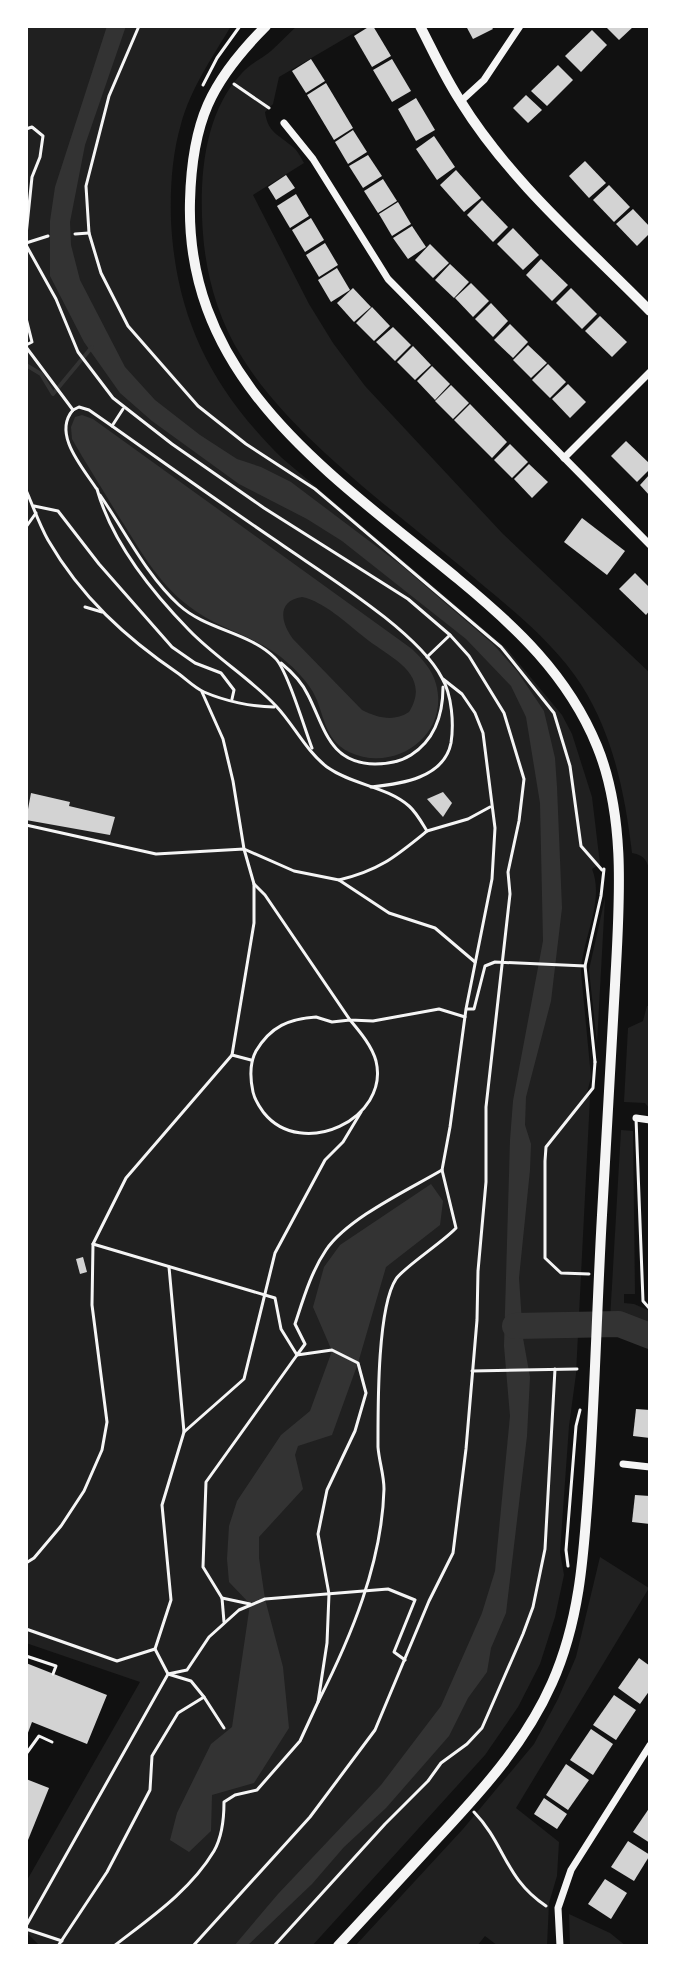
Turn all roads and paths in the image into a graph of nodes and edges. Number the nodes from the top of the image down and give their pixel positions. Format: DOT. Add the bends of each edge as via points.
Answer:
graph roads {
  1 [pos="139,26"];
  2 [pos="240,26"];
  3 [pos="266,26"];
  4 [pos="420,26"];
  5 [pos="520,26"];
  6 [pos="230,82"];
  7 [pos="200,90"];
  8 [pos="460,102"];
  9 [pos="269,108"];
  10 [pos="284,123"];
  11 [pos="26,129"];
  12 [pos="89,233"];
  13 [pos="75,234"];
  14 [pos="26,235"];
  15 [pos="48,236"];
  16 [pos="26,244"];
  17 [pos="650,311"];
  18 [pos="26,318"];
  19 [pos="26,346"];
  20 [pos="650,372"];
  21 [pos="124,407"];
  22 [pos="73,410"];
  23 [pos="112,426"];
  24 [pos="564,458"];
  25 [pos="97,489"];
  26 [pos="26,490"];
  27 [pos="33,505"];
  28 [pos="36,513"];
  29 [pos="26,527"];
  30 [pos="650,545"];
  31 [pos="85,607"];
  32 [pos="102,612"];
  33 [pos="450,635"];
  34 [pos="427,657"];
  35 [pos="278,660"];
  36 [pos="443,679"];
  37 [pos="202,692"];
  38 [pos="232,699"];
  39 [pos="277,707"];
  40 [pos="314,753"];
  41 [pos="371,787"];
  42 [pos="491,806"];
  43 [pos="26,825"];
  44 [pos="427,831"];
  45 [pos="244,849"];
  46 [pos="339,880"];
  47 [pos="254,884"];
  48 [pos="475,962"];
  49 [pos="585,966"];
  50 [pos="466,1009"];
  51 [pos="465,1017"];
  52 [pos="350,1020"];
  53 [pos="232,1055"];
  54 [pos="253,1061"];
  55 [pos="365,1105"];
  56 [pos="636,1118"];
  57 [pos="650,1120"];
  58 [pos="442,1170"];
  59 [pos="93,1244"];
  60 [pos="169,1267"];
  61 [pos="585,1274"];
  62 [pos="265,1294"];
  63 [pos="650,1309"];
  64 [pos="297,1355"];
  65 [pos="552,1369"];
  66 [pos="577,1369"];
  67 [pos="472,1371"];
  68 [pos="582,1400"];
  69 [pos="184,1432"];
  70 [pos="623,1464"];
  71 [pos="650,1467"];
  72 [pos="26,1563"];
  73 [pos="568,1565"];
  74 [pos="365,1591"];
  75 [pos="329,1594"];
  76 [pos="222,1598"];
  77 [pos="250,1604"];
  78 [pos="224,1624"];
  79 [pos="26,1629"];
  80 [pos="155,1649"];
  81 [pos="26,1656"];
  82 [pos="405,1660"];
  83 [pos="53,1674"];
  84 [pos="168,1674"];
  85 [pos="204,1697"];
  86 [pos="318,1702"];
  87 [pos="224,1728"];
  88 [pos="52,1742"];
  89 [pos="650,1745"];
  90 [pos="26,1754"];
  91 [pos="474,1812"];
  92 [pos="546,1906"];
  93 [pos="26,1928"];
  94 [pos="62,1941"];
  95 [pos="58,1946"];
  96 [pos="114,1946"];
  97 [pos="193,1946"];
  98 [pos="274,1946"];
  99 [pos="338,1946"];
  100 [pos="560,1946"];
  1 -- 12 [label="path" via="95,143 86,186"];
  2 -- 7 [label="path"];
  3 -- 99 [label="main road" via="221,76 193,153 193,258 216,334 249,388 299,445 493,608 547,662 598,747 611,791 616,837 618,921 592,1439 579,1591 570,1634 552,1685 499,1770"];
  4 -- 8 [label="main road"];
  5 -- 8 [label="street" via="484,80"];
  6 -- 9 [label="path"];
  8 -- 17 [label="main road" via="530,190"];
  10 -- 24 [label="street" via="313,159 388,279"];
  11 -- 14 [label="path" via="32,127 43,136"];
  12 -- 13 [label="path"];
  12 -- 49 [label="path" via="101,273 128,326 198,406 366,531 501,647 543,696 554,713 570,766 581,846 605,868"];
  15 -- 16 [label="path"];
  16 -- 21 [label="path" via="78,352"];
  18 -- 19 [label="path" via="32,342"];
  19 -- 22 [label="path"];
  20 -- 24 [label="street"];
  21 -- 23 [label="path"];
  21 -- 33 [label="path" via="264,508 408,599"];
  22 -- 23 [label="path" via="89,410"];
  22 -- 25 [label="path" via="66,428 68,442"];
  23 -- 34 [label="path" via="344,588"];
  24 -- 30 [label="street"];
  25 -- 35 [label="path" via="179,605"];
  25 -- 39 [label="path" via="103,511 154,591 189,630"];
  26 -- 27 [label="path"];
  27 -- 28 [label="path"];
  27 -- 38 [label="path" via="58,511 172,647 221,673 234,690"];
  28 -- 29 [label="path"];
  28 -- 32 [label="path" via="48,539"];
  31 -- 32 [label="path"];
  32 -- 37 [label="path"];
  33 -- 34 [label="path"];
  33 -- 67 [label="path" via="504,713 524,779 508,872 486,1107"];
  34 -- 36 [label="path"];
  35 -- 36 [label="path" via="303,685 329,741 363,764 386,764 416,752 443,711"];
  35 -- 40 [label="path"];
  36 -- 41 [label="path" via="454,726 449,753 409,783"];
  36 -- 42 [label="path" via="462,694 483,733"];
  37 -- 38 [label="path"];
  37 -- 45 [label="path" via="223,739"];
  38 -- 39 [label="path" via="248,707"];
  39 -- 40 [label="path"];
  40 -- 41 [label="path" via="347,780"];
  41 -- 44 [label="path" via="409,806"];
  42 -- 44 [label="path"];
  42 -- 48 [label="path" via="492,879"];
  43 -- 45 [label="path" via="156,854"];
  44 -- 46 [label="path" via="386,864"];
  45 -- 46 [label="path" via="294,871"];
  45 -- 47 [label="path"];
  46 -- 48 [label="path" via="389,913 435,928"];
  47 -- 52 [label="path"];
  47 -- 53 [label="path" via="254,923"];
  48 -- 50 [label="path"];
  49 -- 50 [label="path" via="495,962 485,966 474,1009"];
  49 -- 61 [label="path" via="596,1063 593,1088 546,1147 545,1258 561,1273"];
  50 -- 51 [label="path"];
  51 -- 52 [label="path" via="439,1009"];
  51 -- 58 [label="path"];
  52 -- 54 [label="path" via="316,1017 281,1024 265,1037"];
  52 -- 55 [label="path" via="376,1062 376,1086"];
  53 -- 54 [label="path"];
  53 -- 59 [label="path" via="126,1178"];
  54 -- 55 [label="path" via="255,1101 273,1124 301,1135 321,1134 352,1119"];
  55 -- 62 [label="path" via="325,1160 296,1213 275,1253"];
  56 -- 57 [label="street"];
  56 -- 63 [label="lane" via="643,1301"];
  58 -- 64 [label="path" via="370,1212 326,1250 295,1324 305,1344"];
  58 -- 74 [label="path" via="456,1228 397,1278 385,1309 378,1450 384,1487"];
  59 -- 60 [label="path"];
  59 -- 72 [label="path" via="92,1305 107,1422 102,1450 61,1526"];
  60 -- 62 [label="path"];
  60 -- 69 [label="path"];
  62 -- 64 [label="path" via="275,1298 281,1329"];
  62 -- 69 [label="path" via="244,1379"];
  64 -- 75 [label="path" via="332,1350 358,1363 366,1393 327,1490 318,1534"];
  64 -- 76 [label="path" via="206,1482 203,1567"];
  65 -- 66 [label="path"];
  65 -- 67 [label="path"];
  65 -- 98 [label="path" via="545,1549 533,1607 482,1728 441,1763"];
  67 -- 82 [label="path" via="453,1553"];
  68 -- 73 [label="path"];
  69 -- 80 [label="path" via="162,1505 171,1600"];
  70 -- 71 [label="street"];
  74 -- 75 [label="path"];
  74 -- 82 [label="path" via="388,1589 415,1600 394,1652"];
  74 -- 86 [label="path"];
  75 -- 77 [label="path"];
  75 -- 86 [label="path"];
  76 -- 77 [label="path"];
  76 -- 78 [label="path"];
  77 -- 78 [label="path"];
  78 -- 84 [label="path" via="187,1670"];
  79 -- 80 [label="path" via="117,1661"];
  80 -- 84 [label="path"];
  81 -- 83 [label="path" via="56,1666"];
  82 -- 97 [label="path" via="375,1730 310,1817"];
  84 -- 85 [label="path" via="191,1681"];
  84 -- 93 [label="path"];
  85 -- 87 [label="path"];
  85 -- 94 [label="path" via="178,1713 152,1756 150,1790 107,1872"];
  86 -- 96 [label="path" via="300,1741 257,1790 224,1802 215,1850 176,1898"];
  88 -- 90 [label="path" via="39,1736"];
  89 -- 100 [label="street" via="571,1870 558,1908"];
  91 -- 92 [label="path" via="491,1831 515,1878"];
  93 -- 94 [label="path"];
  94 -- 95 [label="path"];
}
